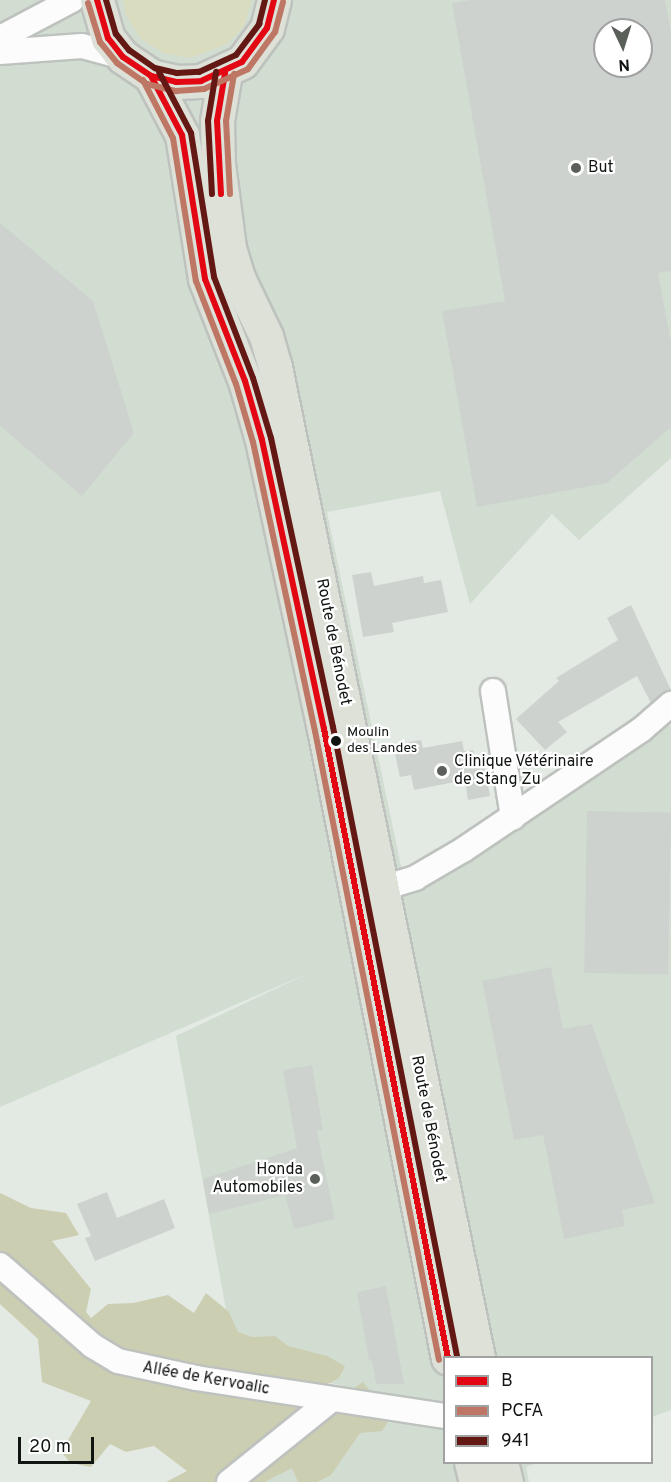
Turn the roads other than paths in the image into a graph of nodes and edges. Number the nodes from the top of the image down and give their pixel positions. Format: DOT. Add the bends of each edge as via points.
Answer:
graph roads {
  1 [pos="72,0"];
  2 [pos="97,0"];
  3 [pos="277,3"];
  4 [pos="0,38"];
  5 [pos="0,52"];
  6 [pos="123,57"];
  7 [pos="225,73"];
  8 [pos="151,76"];
  9 [pos="493,691"];
  10 [pos="671,704"];
  11 [pos="324,729"];
  12 [pos="513,817"];
  13 [pos="383,888"];
  14 [pos="363,933"];
  15 [pos="0,1265"];
  16 [pos="448,1356"];
  17 [pos="478,1356"];
  18 [pos="331,1400"];
  19 [pos="443,1416"];
  20 [pos="472,1464"];
  21 [pos="488,1464"];
  22 [pos="502,1464"];
  23 [pos="229,1482"];
  24 [pos="476,1482"];
  25 [pos="493,1482"];
  26 [pos="506,1482"];
  1 -- 4 [label="street"];
  2 -- 6 [label="main road" via="108,38"];
  3 -- 7 [label="main road" via="257,46"];
  5 -- 6 [label="street" via="82,46"];
  6 -- 8 [label="main road"];
  7 -- 8 [label="main road" via="201,81 176,82"];
  7 -- 13 [label="main road, Route de Bénodet" via="217,121 218,164 229,248 275,367"];
  8 -- 11 [label="main road, Route de Bénodet" via="182,135 200,259 257,420"];
  9 -- 12 [label="street"];
  10 -- 12 [label="street" via="641,730"];
  11 -- 13 [label="street" via="344,764 368,880"];
  11 -- 14 [label="main road, Route de Bénodet"];
  12 -- 13 [label="street" via="428,872"];
  13 -- 14 [label="street" via="367,904"];
  13 -- 17 [label="main road, Route de Bénodet"];
  14 -- 16 [label="main road, Route de Bénodet"];
  15 -- 18 [label="street, Allée de Kervoalic" via="93,1346 118,1361"];
  18 -- 19 [label="street, Allée de Kervoalic"];
  18 -- 23 [label="street"];
  20 -- 24 [label="main road"];
  21 -- 25 [label="street"];
  22 -- 26 [label="main road"];
}
